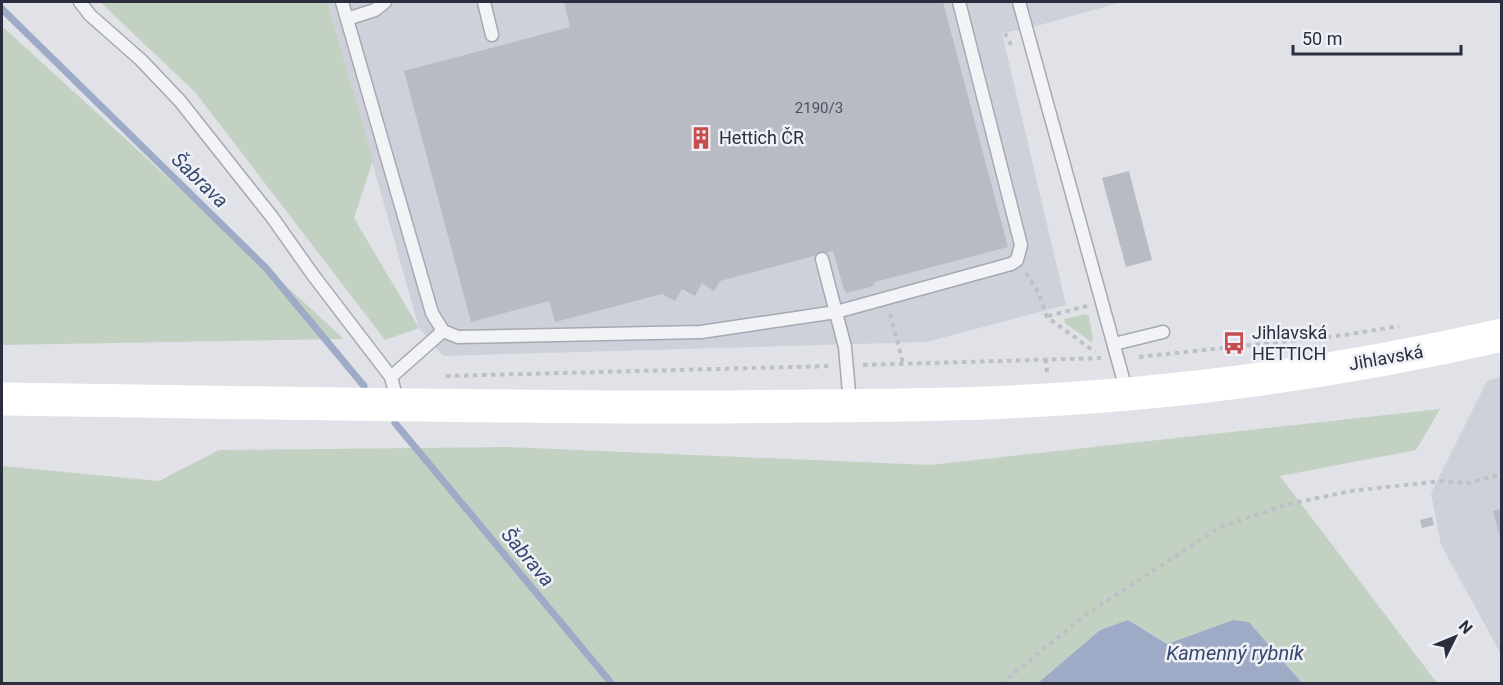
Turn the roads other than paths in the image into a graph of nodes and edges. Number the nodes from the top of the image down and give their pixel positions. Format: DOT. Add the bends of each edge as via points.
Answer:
graph roads {
  1 [pos="80,2"];
  2 [pos="342,2"];
  3 [pos="385,2"];
  4 [pos="484,2"];
  5 [pos="959,2"];
  6 [pos="1018,2"];
  7 [pos="347,19"];
  8 [pos="492,35"];
  9 [pos="822,259"];
  10 [pos="836,312"];
  11 [pos="442,331"];
  12 [pos="1163,332"];
  13 [pos="1502,335"];
  14 [pos="1115,351"];
  15 [pos="395,391"];
  16 [pos="1128,394"];
  17 [pos="2,399"];
  18 [pos="850,405"];
  1 -- 15 [label="lane" via="180,101 272,217"];
  2 -- 7 [label="lane"];
  3 -- 7 [label="lane" via="375,10"];
  4 -- 8 [label="lane"];
  5 -- 10 [label="lane" via="1019,236 1017,260"];
  6 -- 14 [label="lane"];
  7 -- 11 [label="lane" via="432,313"];
  9 -- 10 [label="lane"];
  10 -- 11 [label="lane" via="669,334 458,338"];
  10 -- 18 [label="lane" via="848,366"];
  11 -- 15 [label="lane"];
  12 -- 14 [label="lane"];
  13 -- 16 [label="main road, Jihlavská" via="1267,378"];
  14 -- 16 [label="lane"];
  15 -- 17 [label="main road, Jihlavská"];
  15 -- 18 [label="main road, Jihlavská"];
  16 -- 18 [label="main road, Jihlavská"];
}
